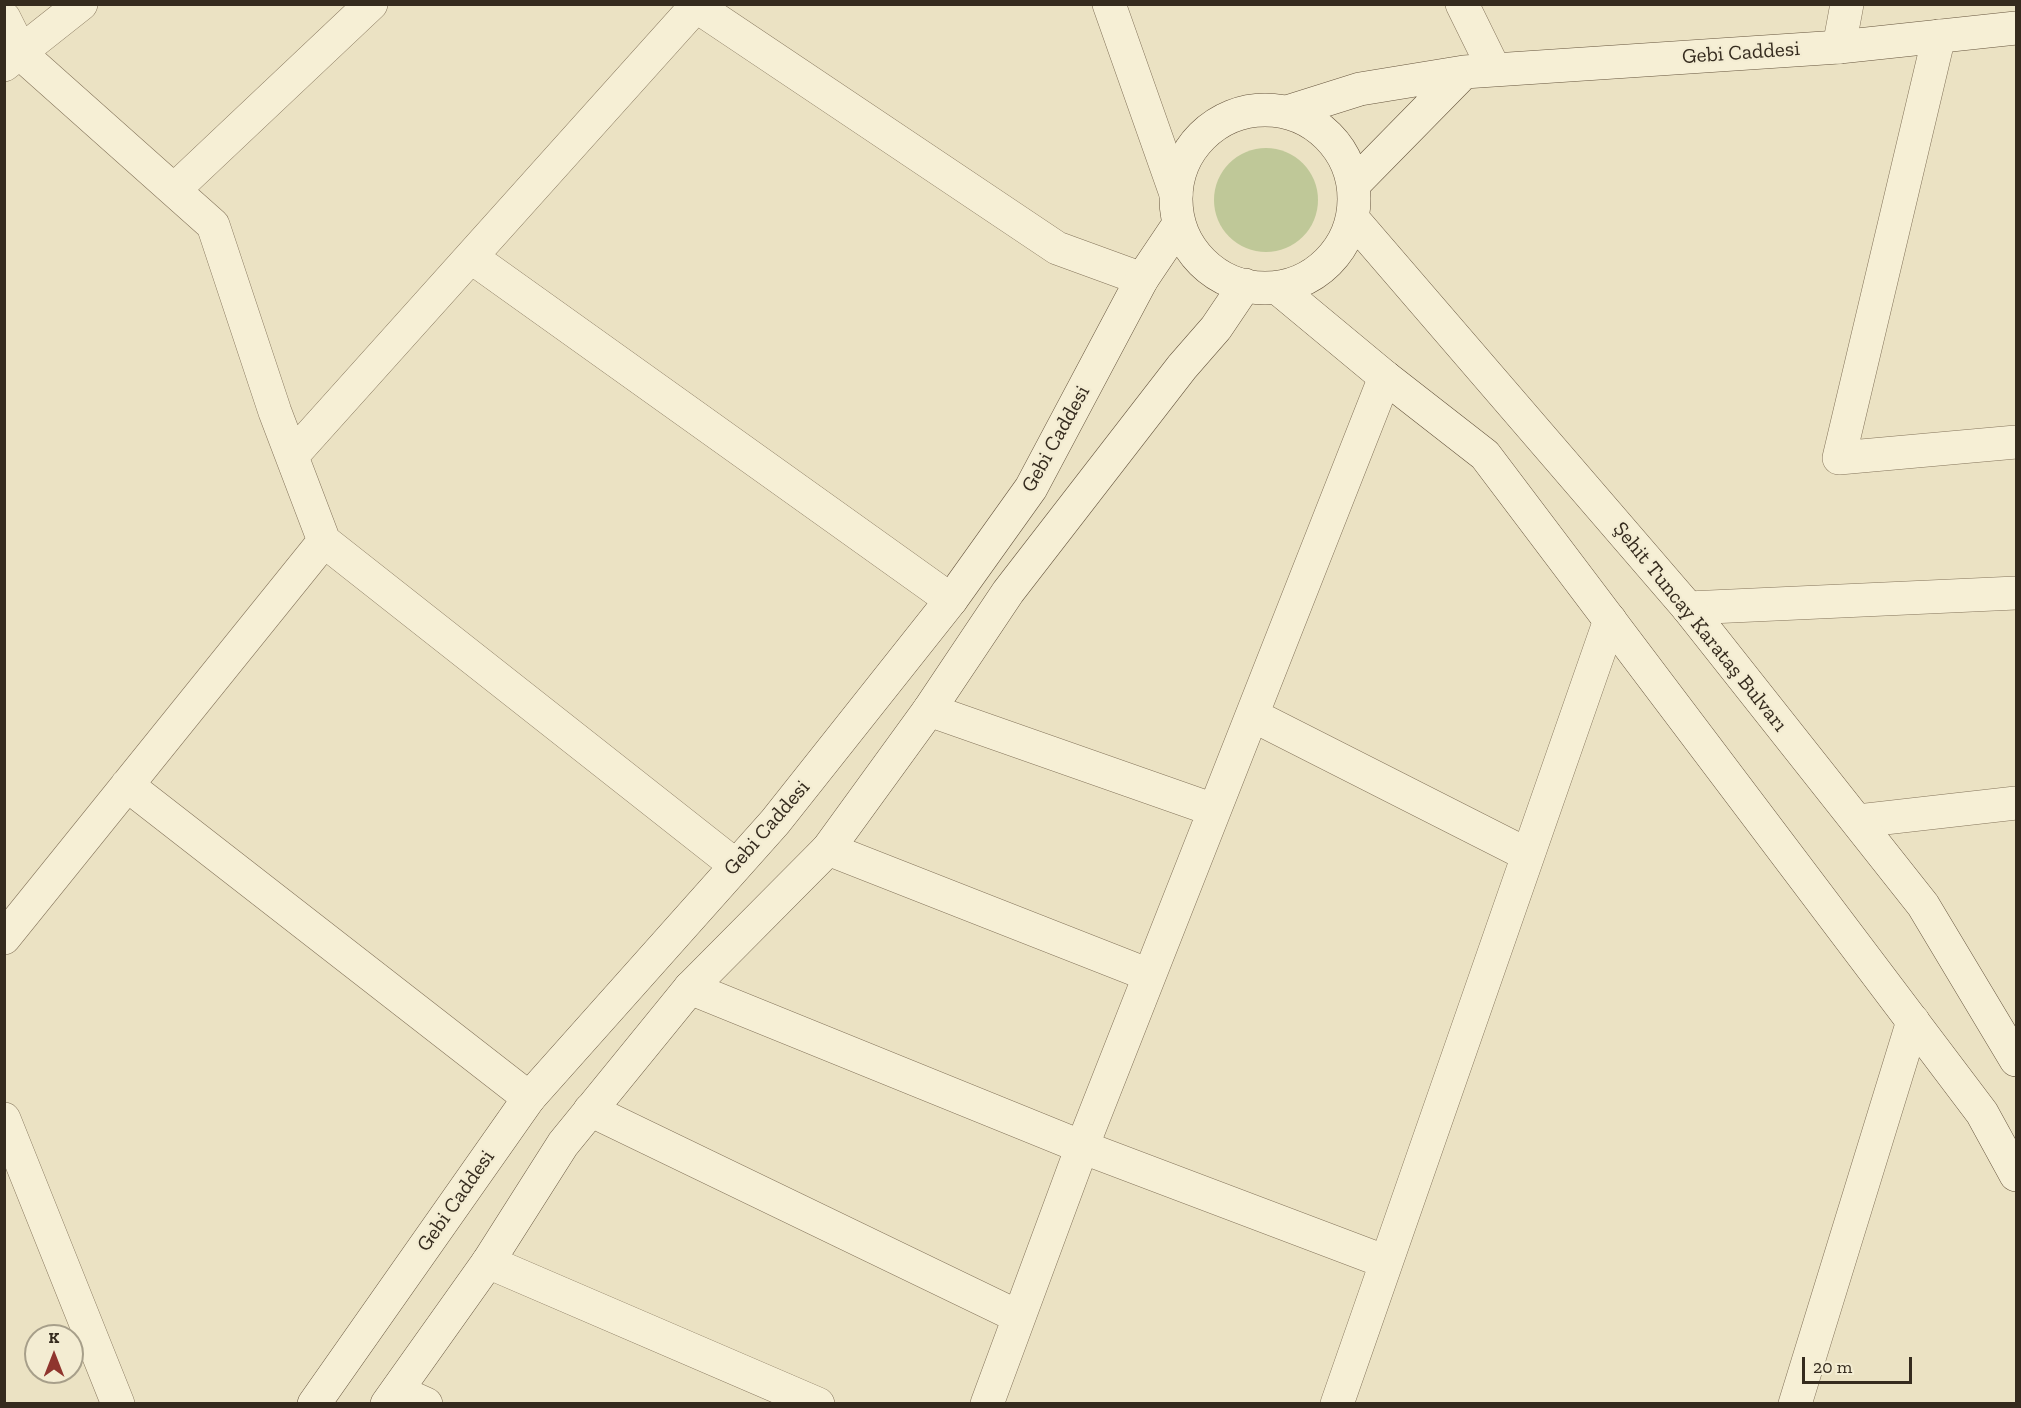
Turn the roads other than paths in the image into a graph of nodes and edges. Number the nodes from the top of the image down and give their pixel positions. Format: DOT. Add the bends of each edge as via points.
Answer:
graph roads {
  1 [pos="81,4"];
  2 [pos="371,4"];
  3 [pos="1109,4"];
  4 [pos="1462,4"];
  5 [pos="1847,4"];
  6 [pos="697,5"];
  7 [pos="4,18"];
  8 [pos="2016,28"];
  9 [pos="1939,36"];
  10 [pos="1839,46"];
  11 [pos="13,59"];
  12 [pos="1479,70"];
  13 [pos="1287,112"];
  14 [pos="1353,184"];
  15 [pos="174,190"];
  16 [pos="1177,209"];
  17 [pos="1352,218"];
  18 [pos="471,257"];
  19 [pos="1142,279"];
  20 [pos="1245,285"];
  21 [pos="1279,289"];
  22 [pos="1385,377"];
  23 [pos="2016,442"];
  24 [pos="292,456"];
  25 [pos="324,541"];
  26 [pos="2016,593"];
  27 [pos="951,600"];
  28 [pos="1688,608"];
  29 [pos="1610,620"];
  30 [pos="929,710"];
  31 [pos="1252,715"];
  32 [pos="128,785"];
  33 [pos="2016,803"];
  34 [pos="1214,810"];
  35 [pos="1858,822"];
  36 [pos="828,849"];
  37 [pos="1528,855"];
  38 [pos="735,865"];
  39 [pos="4,938"];
  40 [pos="1149,975"];
  41 [pos="690,988"];
  42 [pos="1913,1021"];
  43 [pos="2016,1060"];
  44 [pos="529,1098"];
  45 [pos="590,1110"];
  46 [pos="4,1119"];
  47 [pos="1082,1147"];
  48 [pos="2016,1174"];
  49 [pos="488,1262"];
  50 [pos="1386,1262"];
  51 [pos="1019,1317"];
  52 [pos="403,1399"];
  53 [pos="118,1404"];
  54 [pos="314,1404"];
  55 [pos="818,1404"];
  56 [pos="987,1404"];
  57 [pos="1337,1404"];
  58 [pos="1795,1404"];
  1 -- 11 [label="street"];
  2 -- 15 [label="street"];
  3 -- 16 [label="street"];
  4 -- 12 [label="street"];
  5 -- 10 [label="street"];
  6 -- 18 [label="street"];
  6 -- 19 [label="street" via="1057,248"];
  7 -- 11 [label="street"];
  8 -- 9 [label="street, Gebi Caddesi"];
  9 -- 10 [label="street, Gebi Caddesi"];
  9 -- 23 [label="street" via="1839,458"];
  10 -- 12 [label="street, Gebi Caddesi"];
  11 -- 15 [label="street"];
  12 -- 13 [label="street, Gebi Caddesi" via="1360,89"];
  12 -- 14 [label="street"];
  13 -- 14 [label="street" via="1311,122 1331,139 1346,161"];
  13 -- 16 [label="street" via="1260,109 1234,115 1210,128 1191,147 1179,172"];
  14 -- 17 [label="street"];
  15 -- 24 [label="street" via="213,225"];
  16 -- 19 [label="street, Gebi Caddesi"];
  16 -- 20 [label="street" via="1191,250 1211,271"];
  17 -- 21 [label="street" via="1341,245 1321,269"];
  17 -- 28 [label="street, Şehit Tuncay Karataş Bulvarı"];
  18 -- 24 [label="street"];
  18 -- 27 [label="street"];
  19 -- 27 [label="street, Gebi Caddesi" via="1031,488"];
  20 -- 21 [label="street"];
  20 -- 30 [label="street" via="1216,328 1182,366 1008,592"];
  21 -- 22 [label="street"];
  22 -- 29 [label="street" via="1485,455"];
  22 -- 31 [label="street"];
  24 -- 25 [label="street"];
  25 -- 32 [label="street"];
  25 -- 38 [label="street"];
  26 -- 28 [label="street"];
  27 -- 38 [label="street, Gebi Caddesi" via="775,822"];
  28 -- 35 [label="street, Şehit Tuncay Karataş Bulvarı"];
  29 -- 37 [label="street"];
  29 -- 42 [label="street"];
  30 -- 34 [label="street"];
  30 -- 36 [label="street"];
  31 -- 34 [label="street"];
  31 -- 37 [label="street"];
  32 -- 39 [label="street"];
  32 -- 44 [label="street"];
  33 -- 35 [label="street"];
  34 -- 40 [label="street"];
  35 -- 43 [label="street, Şehit Tuncay Karataş Bulvarı" via="1923,904"];
  36 -- 40 [label="street"];
  36 -- 41 [label="street"];
  37 -- 50 [label="street"];
  38 -- 44 [label="street, Gebi Caddesi"];
  40 -- 47 [label="street"];
  41 -- 45 [label="street"];
  41 -- 47 [label="street"];
  42 -- 48 [label="street" via="1982,1113"];
  42 -- 58 [label="street"];
  44 -- 54 [label="street, Gebi Caddesi"];
  45 -- 49 [label="street" via="563,1144"];
  45 -- 51 [label="street"];
  46 -- 53 [label="street"];
  47 -- 50 [label="street"];
  47 -- 51 [label="street"];
  49 -- 52 [label="street"];
  49 -- 55 [label="street"];
  50 -- 57 [label="street"];
  51 -- 56 [label="street"];
}
